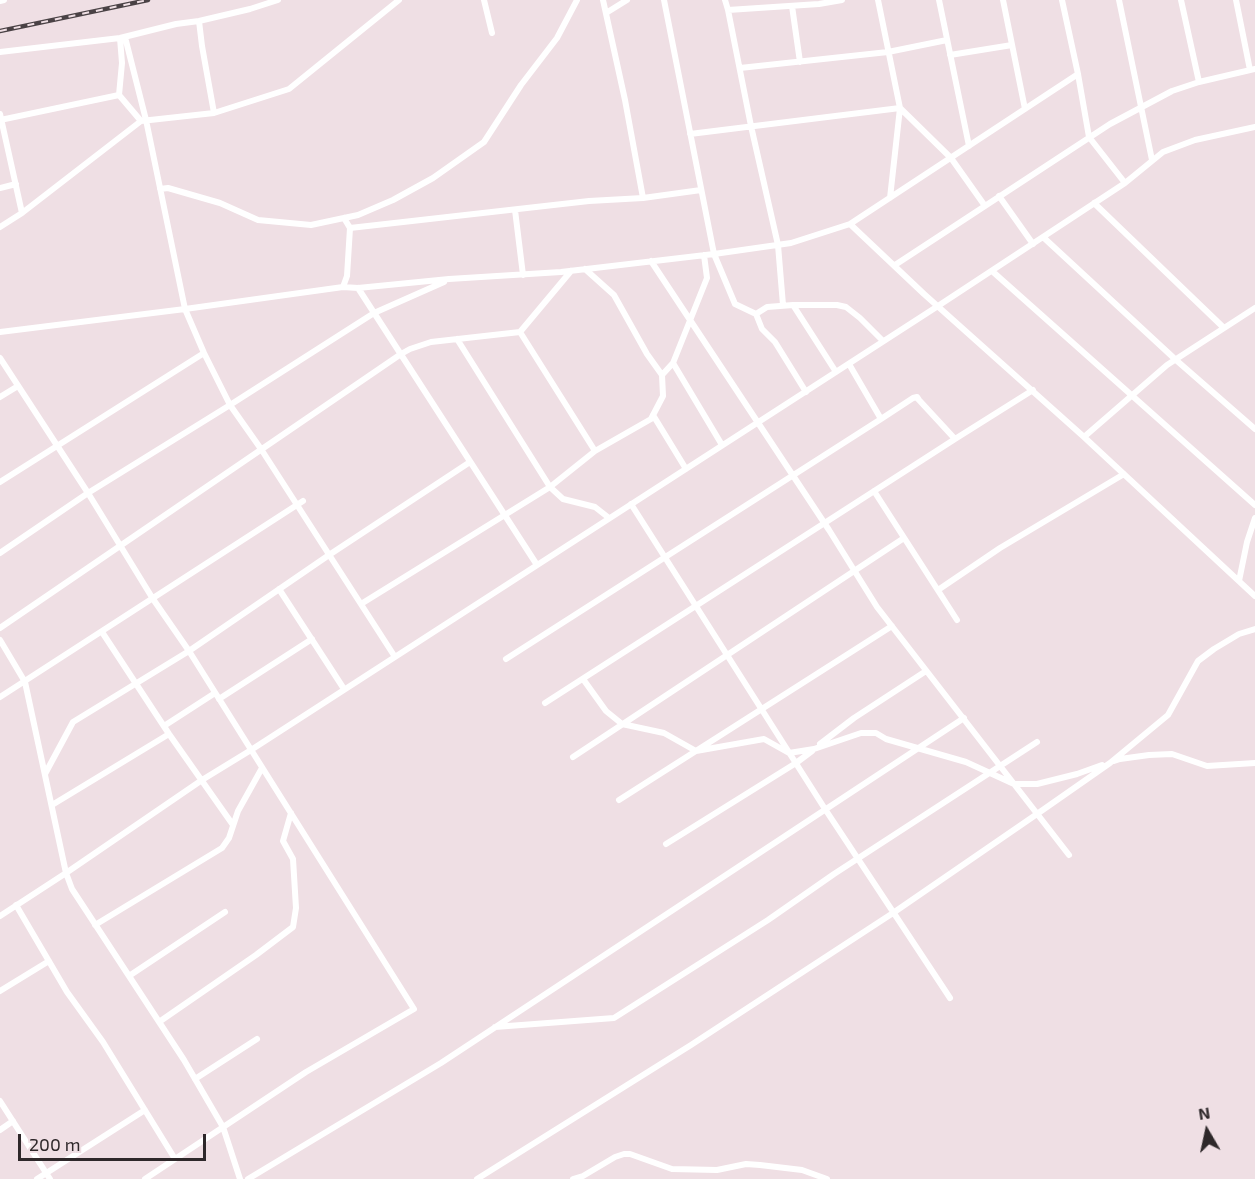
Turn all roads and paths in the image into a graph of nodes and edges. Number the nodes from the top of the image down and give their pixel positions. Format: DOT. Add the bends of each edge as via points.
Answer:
graph roads {
  1 [pos="278,0"];
  2 [pos="399,0"];
  3 [pos="484,0"];
  4 [pos="577,0"];
  5 [pos="603,0"];
  6 [pos="627,0"];
  7 [pos="664,0"];
  8 [pos="725,0"];
  9 [pos="842,0"];
  10 [pos="878,0"];
  11 [pos="939,0"];
  12 [pos="1003,0"];
  13 [pos="1062,0"];
  14 [pos="1119,0"];
  15 [pos="1180,0"];
  16 [pos="1236,0"];
  17 [pos="792,6"];
  18 [pos="728,10"];
  19 [pos="606,13"];
  20 [pos="199,21"];
  21 [pos="492,33"];
  22 [pos="122,37"];
  23 [pos="947,40"];
  24 [pos="1012,45"];
  25 [pos="0,52"];
  26 [pos="888,52"];
  27 [pos="950,55"];
  28 [pos="800,62"];
  29 [pos="740,68"];
  30 [pos="1252,69"];
  31 [pos="1078,74"];
  32 [pos="1199,82"];
  33 [pos="119,95"];
  34 [pos="1142,107"];
  35 [pos="900,108"];
  36 [pos="1025,109"];
  37 [pos="214,113"];
  38 [pos="0,118"];
  39 [pos="143,120"];
  40 [pos="751,126"];
  41 [pos="1255,127"];
  42 [pos="690,134"];
  43 [pos="1089,137"];
  44 [pos="969,146"];
  45 [pos="951,158"];
  46 [pos="1152,160"];
  47 [pos="1125,183"];
  48 [pos="16,184"];
  49 [pos="0,188"];
  50 [pos="160,189"];
  51 [pos="701,190"];
  52 [pos="999,196"];
  53 [pos="644,198"];
  54 [pos="890,198"];
  55 [pos="1094,203"];
  56 [pos="985,206"];
  57 [pos="515,210"];
  58 [pos="22,213"];
  59 [pos="344,218"];
  60 [pos="850,224"];
  61 [pos="0,227"];
  62 [pos="350,228"];
  63 [pos="1043,237"];
  64 [pos="1033,244"];
  65 [pos="778,245"];
  66 [pos="714,254"];
  67 [pos="704,255"];
  68 [pos="651,261"];
  69 [pos="895,265"];
  70 [pos="585,269"];
  71 [pos="571,271"];
  72 [pos="992,271"];
  73 [pos="523,275"];
  74 [pos="449,279"];
  75 [pos="343,287"];
  76 [pos="358,288"];
  77 [pos="783,305"];
  78 [pos="793,305"];
  79 [pos="938,306"];
  80 [pos="185,309"];
  81 [pos="1252,310"];
  82 [pos="374,313"];
  83 [pos="756,314"];
  84 [pos="1255,319"];
  85 [pos="690,320"];
  86 [pos="1224,328"];
  87 [pos="0,332"];
  88 [pos="520,332"];
  89 [pos="458,339"];
  90 [pos="883,341"];
  91 [pos="204,353"];
  92 [pos="401,354"];
  93 [pos="0,358"];
  94 [pos="1176,360"];
  95 [pos="673,363"];
  96 [pos="849,364"];
  97 [pos="836,372"];
  98 [pos="662,375"];
  99 [pos="18,386"];
  100 [pos="1033,390"];
  101 [pos="806,392"];
  102 [pos="1132,395"];
  103 [pos="0,397"];
  104 [pos="230,405"];
  105 [pos="653,415"];
  106 [pos="881,419"];
  107 [pos="757,423"];
  108 [pos="1255,429"];
  109 [pos="1084,437"];
  110 [pos="955,439"];
  111 [pos="57,446"];
  112 [pos="722,446"];
  113 [pos="261,449"];
  114 [pos="595,451"];
  115 [pos="470,462"];
  116 [pos="686,469"];
  117 [pos="1124,474"];
  118 [pos="792,475"];
  119 [pos="0,482"];
  120 [pos="550,487"];
  121 [pos="874,491"];
  122 [pos="88,493"];
  123 [pos="303,501"];
  124 [pos="631,504"];
  125 [pos="297,505"];
  126 [pos="1255,505"];
  127 [pos="504,515"];
  128 [pos="609,518"];
  129 [pos="1255,518"];
  130 [pos="825,523"];
  131 [pos="904,538"];
  132 [pos="121,545"];
  133 [pos="0,553"];
  134 [pos="329,555"];
  135 [pos="665,557"];
  136 [pos="537,565"];
  137 [pos="855,571"];
  138 [pos="1239,581"];
  139 [pos="279,589"];
  140 [pos="938,590"];
  141 [pos="1255,596"];
  142 [pos="153,598"];
  143 [pos="361,604"];
  144 [pos="696,606"];
  145 [pos="957,620"];
  146 [pos="892,626"];
  147 [pos="0,628"];
  148 [pos="1255,629"];
  149 [pos="102,632"];
  150 [pos="312,639"];
  151 [pos="0,640"];
  152 [pos="189,651"];
  153 [pos="727,655"];
  154 [pos="395,657"];
  155 [pos="506,659"];
  156 [pos="926,671"];
  157 [pos="583,679"];
  158 [pos="25,682"];
  159 [pos="136,683"];
  160 [pos="345,689"];
  161 [pos="217,696"];
  162 [pos="0,698"];
  163 [pos="545,703"];
  164 [pos="762,710"];
  165 [pos="964,718"];
  166 [pos="622,724"];
  167 [pos="164,726"];
  168 [pos="169,734"];
  169 [pos="1037,742"];
  170 [pos="917,748"];
  171 [pos="814,749"];
  172 [pos="251,750"];
  173 [pos="696,751"];
  174 [pos="789,753"];
  175 [pos="573,757"];
  176 [pos="1110,762"];
  177 [pos="796,763"];
  178 [pos="1255,763"];
  179 [pos="1000,766"];
  180 [pos="262,768"];
  181 [pos="991,772"];
  182 [pos="45,774"];
  183 [pos="202,780"];
  184 [pos="1014,784"];
  185 [pos="619,800"];
  186 [pos="52,805"];
  187 [pos="825,809"];
  188 [pos="291,813"];
  189 [pos="1037,814"];
  190 [pos="233,825"];
  191 [pos="666,844"];
  192 [pos="1069,855"];
  193 [pos="857,859"];
  194 [pos="66,873"];
  195 [pos="16,905"];
  196 [pos="225,912"];
  197 [pos="893,913"];
  198 [pos="0,916"];
  199 [pos="95,925"];
  200 [pos="49,961"];
  201 [pos="129,976"];
  202 [pos="0,992"];
  203 [pos="950,998"];
  204 [pos="159,1022"];
  205 [pos="494,1028"];
  206 [pos="257,1039"];
  207 [pos="195,1079"];
  208 [pos="0,1101"];
  209 [pos="145,1110"];
  210 [pos="13,1121"];
  211 [pos="223,1127"];
  212 [pos="0,1130"];
  213 [pos="175,1159"];
  214 [pos="48,1176"];
  215 [pos="37,1179"];
  216 [pos="145,1179"];
  217 [pos="240,1179"];
  218 [pos="248,1179"];
  219 [pos="477,1179"];
  220 [pos="573,1179"];
  221 [pos="828,1179"];
  1 -- 20 [label="street"];
  2 -- 37 [label="street" via="289,89"];
  3 -- 21 [label="street"];
  4 -- 59 [label="street" via="557,38 484,142 393,200"];
  5 -- 19 [label="street"];
  6 -- 19 [label="street"];
  7 -- 42 [label="street"];
  8 -- 18 [label="street"];
  9 -- 17 [label="street"];
  10 -- 26 [label="street"];
  11 -- 23 [label="street"];
  12 -- 24 [label="street"];
  13 -- 31 [label="street"];
  14 -- 34 [label="street"];
  15 -- 32 [label="street"];
  16 -- 30 [label="street"];
  17 -- 18 [label="street"];
  17 -- 28 [label="street"];
  18 -- 29 [label="street"];
  19 -- 53 [label="street"];
  20 -- 22 [label="street"];
  20 -- 37 [label="street"];
  22 -- 25 [label="street"];
  22 -- 33 [label="street"];
  22 -- 39 [label="street"];
  23 -- 26 [label="street"];
  23 -- 27 [label="street"];
  24 -- 27 [label="street"];
  24 -- 36 [label="street"];
  26 -- 28 [label="street"];
  26 -- 35 [label="street"];
  27 -- 44 [label="street"];
  28 -- 29 [label="street"];
  29 -- 40 [label="street"];
  30 -- 32 [label="street"];
  31 -- 36 [label="street"];
  31 -- 43 [label="street"];
  32 -- 34 [label="street"];
  33 -- 38 [label="street"];
  33 -- 39 [label="street"];
  34 -- 43 [label="street"];
  34 -- 46 [label="street"];
  35 -- 40 [label="street"];
  35 -- 45 [label="street"];
  35 -- 54 [label="street"];
  36 -- 44 [label="street"];
  37 -- 39 [label="street"];
  38 -- 48 [label="street"];
  39 -- 50 [label="street"];
  39 -- 58 [label="street"];
  40 -- 42 [label="street"];
  40 -- 65 [label="street"];
  41 -- 46 [label="street" via="1195,140"];
  42 -- 51 [label="street"];
  43 -- 47 [label="street"];
  43 -- 52 [label="street"];
  44 -- 45 [label="street"];
  45 -- 54 [label="street"];
  45 -- 56 [label="street"];
  46 -- 47 [label="street"];
  47 -- 55 [label="street"];
  48 -- 49 [label="street"];
  48 -- 58 [label="street"];
  50 -- 59 [label="street" via="220,203 258,220 311,225"];
  50 -- 80 [label="street"];
  51 -- 53 [label="street"];
  51 -- 66 [label="street"];
  52 -- 56 [label="street"];
  52 -- 64 [label="street"];
  53 -- 57 [label="street"];
  54 -- 60 [label="street"];
  55 -- 63 [label="street"];
  55 -- 86 [label="street"];
  56 -- 69 [label="street"];
  57 -- 62 [label="street"];
  57 -- 73 [label="street"];
  58 -- 61 [label="street"];
  59 -- 62 [label="street"];
  60 -- 65 [label="street"];
  60 -- 69 [label="street"];
  62 -- 75 [label="street"];
  63 -- 64 [label="street"];
  63 -- 94 [label="street"];
  64 -- 72 [label="street"];
  65 -- 66 [label="street"];
  65 -- 77 [label="street"];
  66 -- 67 [label="street"];
  66 -- 83 [label="street" via="735,304"];
  67 -- 68 [label="street"];
  67 -- 85 [label="street" via="707,278"];
  68 -- 70 [label="street"];
  68 -- 85 [label="street"];
  69 -- 79 [label="street"];
  70 -- 71 [label="street"];
  70 -- 98 [label="street" via="614,295"];
  71 -- 73 [label="street"];
  71 -- 88 [label="street"];
  72 -- 79 [label="street"];
  72 -- 102 [label="street"];
  73 -- 74 [label="street"];
  74 -- 76 [label="street"];
  74 -- 82 [label="street"];
  75 -- 76 [label="street"];
  75 -- 80 [label="street"];
  76 -- 82 [label="street"];
  77 -- 78 [label="street"];
  77 -- 83 [label="street" via="767,307"];
  78 -- 90 [label="street" via="846,307"];
  78 -- 97 [label="street"];
  79 -- 90 [label="street"];
  79 -- 100 [label="street"];
  80 -- 87 [label="street"];
  80 -- 91 [label="street"];
  81 -- 84 [label="street"];
  81 -- 86 [label="street"];
  82 -- 92 [label="street"];
  82 -- 104 [label="street"];
  83 -- 101 [label="street" via="762,329 775,342"];
  85 -- 95 [label="street"];
  85 -- 107 [label="street"];
  86 -- 94 [label="street"];
  88 -- 89 [label="street"];
  88 -- 114 [label="street"];
  89 -- 92 [label="street" via="431,342"];
  89 -- 120 [label="street"];
  90 -- 96 [label="street"];
  91 -- 104 [label="street"];
  91 -- 111 [label="street"];
  92 -- 113 [label="street"];
  92 -- 115 [label="street"];
  93 -- 99 [label="street"];
  94 -- 102 [label="street"];
  94 -- 108 [label="street"];
  95 -- 98 [label="street"];
  95 -- 112 [label="street"];
  96 -- 97 [label="street"];
  96 -- 106 [label="street"];
  97 -- 101 [label="street"];
  98 -- 105 [label="street" via="663,396"];
  99 -- 103 [label="street"];
  99 -- 111 [label="street"];
  100 -- 109 [label="street"];
  100 -- 110 [label="street"];
  101 -- 107 [label="street"];
  102 -- 109 [label="street"];
  102 -- 126 [label="street"];
  104 -- 113 [label="street"];
  104 -- 122 [label="street"];
  105 -- 114 [label="street"];
  105 -- 116 [label="street"];
  106 -- 110 [label="street" via="917,397"];
  106 -- 118 [label="street"];
  107 -- 112 [label="street"];
  107 -- 118 [label="street"];
  109 -- 117 [label="street"];
  110 -- 121 [label="street"];
  111 -- 119 [label="street"];
  111 -- 122 [label="street"];
  112 -- 116 [label="street"];
  113 -- 125 [label="street"];
  113 -- 132 [label="street"];
  114 -- 120 [label="street"];
  115 -- 127 [label="street"];
  115 -- 134 [label="street"];
  116 -- 124 [label="street"];
  117 -- 138 [label="street"];
  117 -- 140 [label="street"];
  118 -- 130 [label="street"];
  118 -- 135 [label="street"];
  120 -- 127 [label="street"];
  120 -- 128 [label="street" via="563,499 596,507"];
  121 -- 130 [label="street"];
  121 -- 131 [label="street"];
  122 -- 132 [label="street"];
  122 -- 133 [label="street"];
  123 -- 125 [label="street"];
  124 -- 128 [label="street"];
  124 -- 135 [label="street"];
  125 -- 134 [label="street"];
  125 -- 142 [label="street"];
  127 -- 136 [label="street"];
  127 -- 143 [label="street"];
  128 -- 136 [label="street"];
  129 -- 138 [label="street"];
  130 -- 137 [label="street"];
  130 -- 144 [label="street"];
  131 -- 137 [label="street"];
  131 -- 140 [label="street"];
  132 -- 142 [label="street"];
  132 -- 147 [label="street"];
  134 -- 139 [label="street"];
  134 -- 143 [label="street"];
  135 -- 144 [label="street"];
  135 -- 155 [label="street"];
  136 -- 154 [label="street"];
  137 -- 146 [label="street"];
  137 -- 153 [label="street"];
  138 -- 141 [label="street"];
  139 -- 150 [label="street"];
  139 -- 152 [label="street"];
  140 -- 145 [label="street"];
  142 -- 149 [label="street"];
  142 -- 152 [label="street"];
  143 -- 154 [label="street"];
  144 -- 153 [label="street"];
  144 -- 157 [label="street"];
  146 -- 156 [label="street"];
  146 -- 164 [label="street"];
  148 -- 176 [label="street" via="1239,634 1198,661 1168,715"];
  149 -- 158 [label="street"];
  149 -- 159 [label="street"];
  150 -- 160 [label="street"];
  150 -- 161 [label="street"];
  151 -- 158 [label="street"];
  152 -- 159 [label="street"];
  152 -- 161 [label="street"];
  153 -- 164 [label="street"];
  153 -- 166 [label="street"];
  154 -- 160 [label="street"];
  156 -- 165 [label="street"];
  156 -- 171 [label="street"];
  157 -- 163 [label="street"];
  157 -- 166 [label="street" via="606,711"];
  158 -- 162 [label="street"];
  158 -- 182 [label="street"];
  159 -- 167 [label="street"];
  159 -- 182 [label="street" via="73,722"];
  160 -- 172 [label="street"];
  161 -- 167 [label="street"];
  161 -- 172 [label="street"];
  164 -- 173 [label="street"];
  164 -- 174 [label="street"];
  165 -- 170 [label="street"];
  165 -- 179 [label="street"];
  166 -- 173 [label="street" via="664,733"];
  166 -- 175 [label="street"];
  167 -- 168 [label="street"];
  168 -- 183 [label="street"];
  168 -- 186 [label="street"];
  169 -- 179 [label="street"];
  170 -- 171 [label="street" via="876,733 861,733"];
  170 -- 181 [label="street"];
  170 -- 187 [label="street"];
  171 -- 174 [label="street"];
  171 -- 177 [label="street"];
  172 -- 180 [label="street"];
  172 -- 183 [label="street"];
  173 -- 174 [label="street" via="764,739"];
  173 -- 185 [label="street"];
  174 -- 177 [label="street"];
  176 -- 178 [label="street" via="1172,754 1207,766"];
  176 -- 184 [label="street" via="1037,784"];
  176 -- 189 [label="street"];
  177 -- 187 [label="street"];
  177 -- 191 [label="street"];
  179 -- 181 [label="street"];
  179 -- 184 [label="street"];
  180 -- 188 [label="street"];
  180 -- 190 [label="street"];
  181 -- 184 [label="street"];
  181 -- 193 [label="street"];
  182 -- 186 [label="street"];
  183 -- 190 [label="street"];
  183 -- 194 [label="street"];
  184 -- 189 [label="street"];
  186 -- 194 [label="street"];
  187 -- 193 [label="street"];
  187 -- 205 [label="street"];
  188 -- 204 [label="street" via="283,841 293,859 296,908 292,927"];
  188 -- 211 [label="street" via="414,1009 306,1072"];
  189 -- 192 [label="street"];
  189 -- 197 [label="street"];
  190 -- 199 [label="street" via="222,848"];
  193 -- 197 [label="street"];
  193 -- 205 [label="street" via="614,1018"];
  194 -- 195 [label="street"];
  194 -- 199 [label="street"];
  195 -- 198 [label="street"];
  195 -- 200 [label="street"];
  196 -- 201 [label="street"];
  197 -- 203 [label="street"];
  197 -- 219 [label="street"];
  199 -- 201 [label="street"];
  200 -- 202 [label="street"];
  200 -- 209 [label="street"];
  201 -- 204 [label="street"];
  204 -- 207 [label="street"];
  205 -- 218 [label="street"];
  206 -- 207 [label="street"];
  207 -- 211 [label="street"];
  208 -- 210 [label="street"];
  209 -- 213 [label="street"];
  209 -- 214 [label="street"];
  210 -- 212 [label="street"];
  210 -- 214 [label="street"];
  211 -- 213 [label="street"];
  211 -- 217 [label="street"];
  213 -- 216 [label="street"];
  214 -- 215 [label="street"];
  220 -- 221 [label="street" via="624,1154 672,1169 717,1170 746,1164 802,1170"];
}
